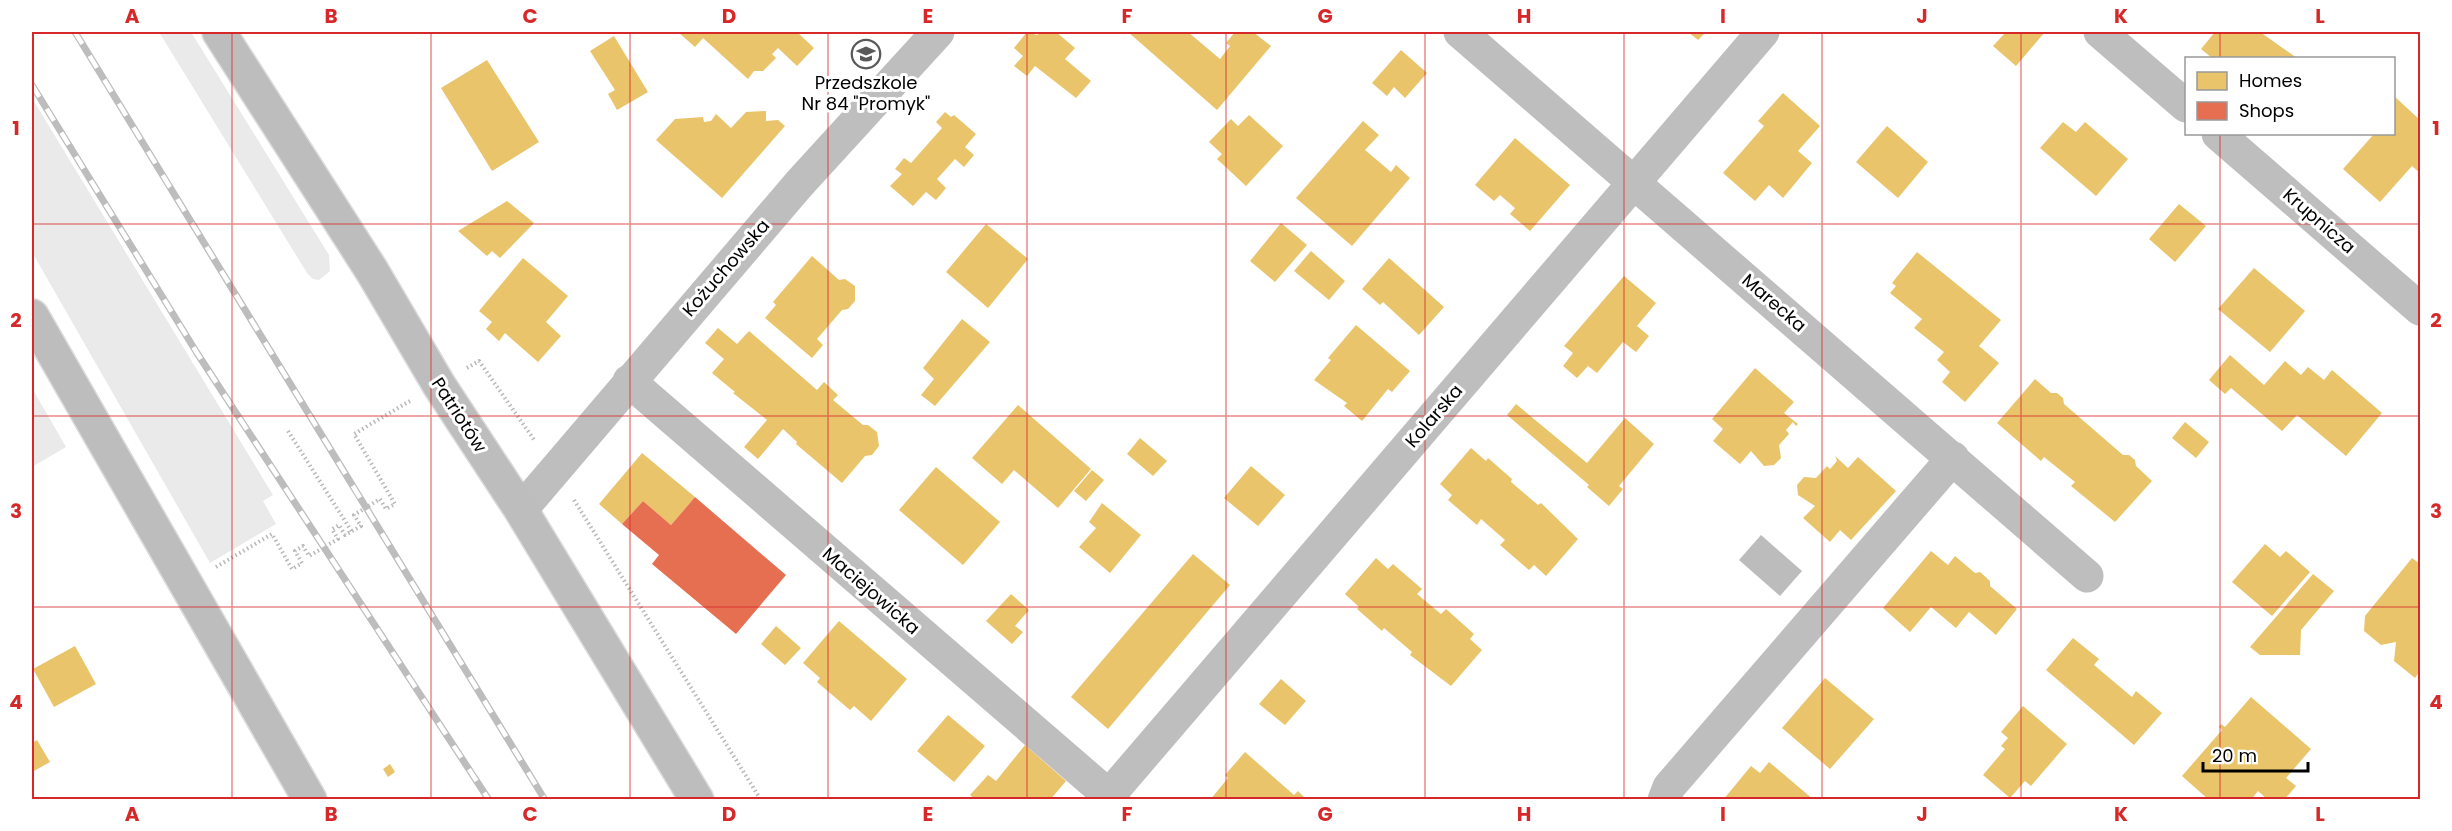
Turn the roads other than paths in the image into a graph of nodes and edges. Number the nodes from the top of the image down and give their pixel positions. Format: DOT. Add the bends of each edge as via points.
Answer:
graph roads {
  1 [pos="219,32"];
  2 [pos="938,32"];
  3 [pos="1460,32"];
  4 [pos="1763,32"];
  5 [pos="2100,32"];
  6 [pos="2185,104"];
  7 [pos="2219,135"];
  8 [pos="1635,181"];
  9 [pos="2419,304"];
  10 [pos="32,316"];
  11 [pos="629,381"];
  12 [pos="1953,458"];
  13 [pos="521,510"];
  14 [pos="2087,576"];
  15 [pos="1109,798"];
  16 [pos="310,800"];
  17 [pos="697,800"];
  18 [pos="1664,800"];
  1 -- 13 [label="main road, Patriotów"];
  2 -- 11 [label="street, Kożuchowska" via="799,184"];
  3 -- 8 [label="street, Marecka"];
  4 -- 8 [label="street, Kolarska"];
  5 -- 6 [label="street"];
  7 -- 9 [label="street, Krupnicza"];
  8 -- 12 [label="street, Marecka"];
  8 -- 15 [label="street, Kolarska"];
  10 -- 16 [label="main road"];
  11 -- 13 [label="street, Kożuchowska"];
  11 -- 15 [label="street, Maciejowicka"];
  12 -- 14 [label="street, Marecka"];
  12 -- 18 [label="street" via="1669,787"];
  13 -- 17 [label="main road, Patriotów"];
}
